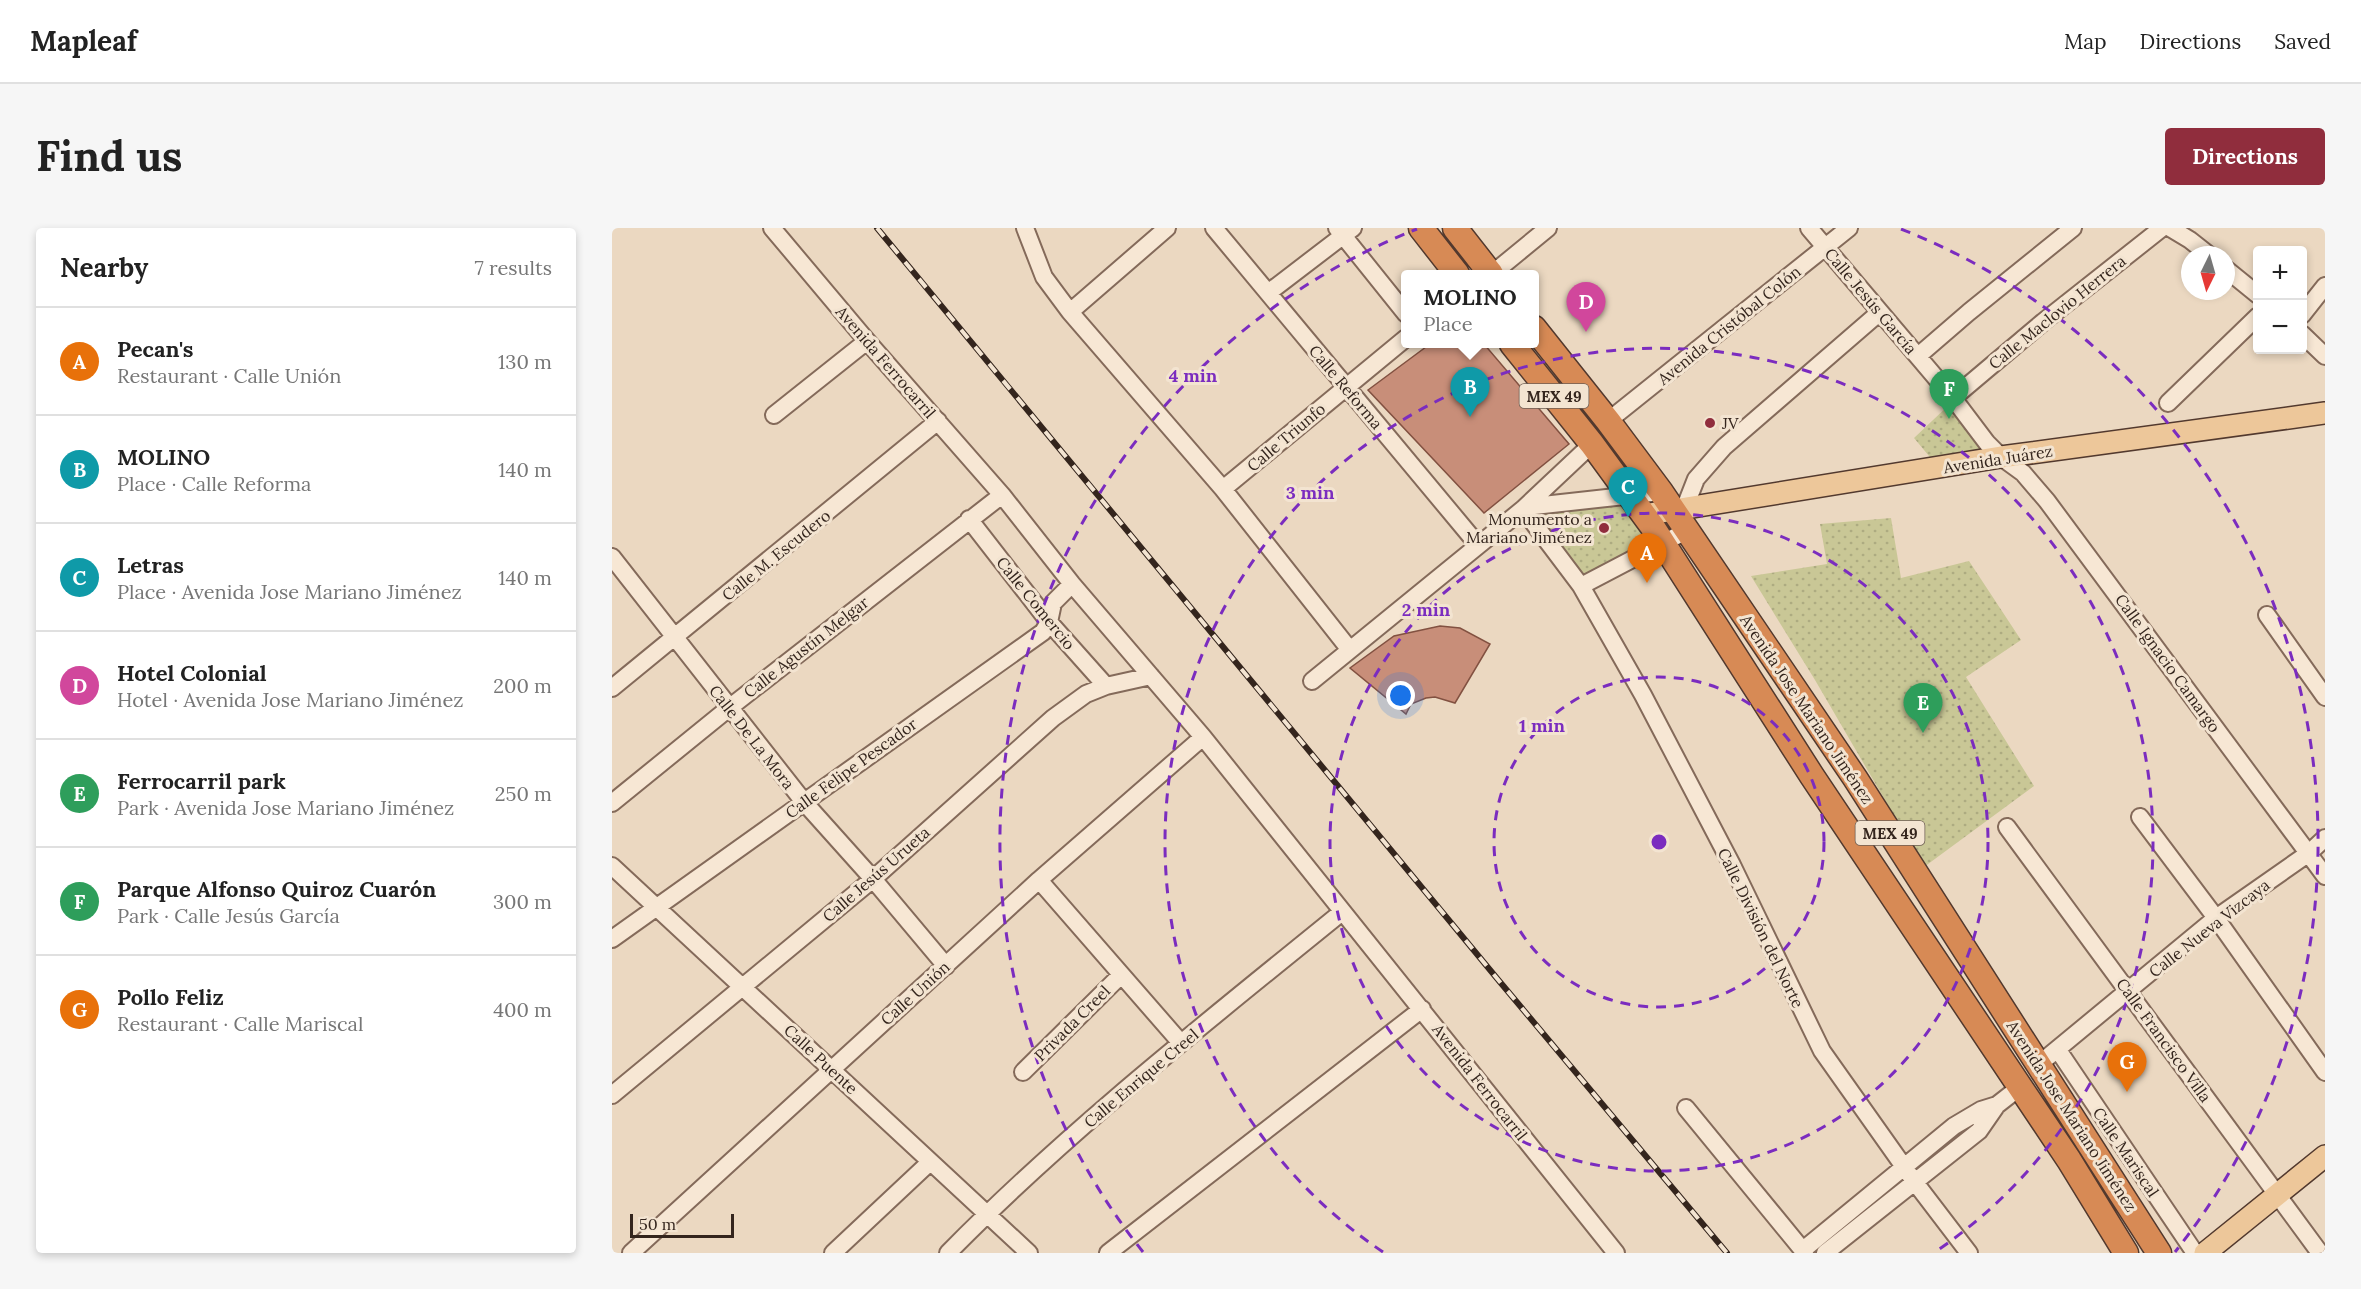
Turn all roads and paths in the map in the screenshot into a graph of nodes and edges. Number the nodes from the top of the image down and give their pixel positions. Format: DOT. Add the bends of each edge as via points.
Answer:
graph roads {
  1 [pos="772,228"];
  2 [pos="1025,228"];
  3 [pos="1167,228"];
  4 [pos="1214,228"];
  5 [pos="1421,228"];
  6 [pos="1455,228"];
  7 [pos="1548,228"];
  8 [pos="1809,228"];
  9 [pos="1849,228"];
  10 [pos="2073,228"];
  11 [pos="2162,228"];
  12 [pos="2170,228"];
  13 [pos="1344,231"];
  14 [pos="2194,234"];
  15 [pos="1826,248"];
  16 [pos="1454,270"];
  17 [pos="1488,270"];
  18 [pos="1496,270"];
  19 [pos="2235,276"];
  20 [pos="2325,286"];
  21 [pos="2253,291"];
  22 [pos="1268,293"];
  23 [pos="1401,307"];
  24 [pos="2307,309"];
  25 [pos="1070,312"];
  26 [pos="1880,312"];
  27 [pos="2253,321"];
  28 [pos="1539,334"];
  29 [pos="2307,339"];
  30 [pos="867,341"];
  31 [pos="1401,342"];
  32 [pos="1515,348"];
  33 [pos="1918,356"];
  34 [pos="2325,356"];
  35 [pos="1346,387"];
  36 [pos="1953,398"];
  37 [pos="2168,403"];
  38 [pos="2325,413"];
  39 [pos="774,415"];
  40 [pos="938,421"];
  41 [pos="1608,421"];
  42 [pos="1592,444"];
  43 [pos="2001,458"];
  44 [pos="1223,489"];
  45 [pos="1002,495"];
  46 [pos="1672,503"];
  47 [pos="1636,505"];
  48 [pos="1524,508"];
  49 [pos="969,519"];
  50 [pos="1686,531"];
  51 [pos="1663,544"];
  52 [pos="1478,545"];
  53 [pos="612,557"];
  54 [pos="1072,584"];
  55 [pos="1581,586"];
  56 [pos="2267,615"];
  57 [pos="1050,622"];
  58 [pos="675,638"];
  59 [pos="1350,650"];
  60 [pos="1151,676"];
  61 [pos="1312,681"];
  62 [pos="1106,686"];
  63 [pos="612,688"];
  64 [pos="2325,697"];
  65 [pos="729,708"];
  66 [pos="1203,737"];
  67 [pos="804,802"];
  68 [pos="612,803"];
  69 [pos="2140,817"];
  70 [pos="2007,827"];
  71 [pos="2325,838"];
  72 [pos="2308,853"];
  73 [pos="612,866"];
  74 [pos="2325,876"];
  75 [pos="873,879"];
  76 [pos="1039,880"];
  77 [pos="657,908"];
  78 [pos="1342,912"];
  79 [pos="2216,918"];
  80 [pos="612,939"];
  81 [pos="946,966"];
  82 [pos="1121,975"];
  83 [pos="743,988"];
  84 [pos="2129,991"];
  85 [pos="1422,1009"];
  86 [pos="1181,1043"];
  87 [pos="2058,1050"];
  88 [pos="2038,1065"];
  89 [pos="831,1068"];
  90 [pos="1023,1072"];
  91 [pos="2325,1072"];
  92 [pos="2020,1087"];
  93 [pos="612,1095"];
  94 [pos="1998,1105"];
  95 [pos="1686,1108"];
  96 [pos="2325,1156"];
  97 [pos="929,1163"];
  98 [pos="1904,1166"];
  99 [pos="1914,1181"];
  100 [pos="2277,1195"];
  101 [pos="986,1215"];
  102 [pos="1804,1251"];
  103 [pos="631,1253"];
  104 [pos="833,1253"];
  105 [pos="948,1253"];
  106 [pos="1029,1253"];
  107 [pos="1108,1253"];
  108 [pos="1616,1253"];
  109 [pos="1825,1253"];
  110 [pos="1969,1253"];
  111 [pos="2126,1253"];
  112 [pos="2159,1253"];
  113 [pos="2195,1253"];
  114 [pos="2205,1253"];
  115 [pos="2320,1253"];
  1 -- 30 [label="street, Avenida Ferrocarril"];
  2 -- 25 [label="street" via="1044,277"];
  3 -- 25 [label="street"];
  4 -- 22 [label="street, Calle Reforma"];
  5 -- 16 [label="highway"];
  6 -- 17 [label="highway"];
  7 -- 18 [label="street"];
  8 -- 15 [label="street, Calle Jesús García"];
  9 -- 15 [label="street, Avenida Cristóbal Colón"];
  10 -- 33 [label="street"];
  11 -- 36 [label="street, Calle Maclovio Herrera"];
  12 -- 14 [label="street"];
  13 -- 22 [label="street"];
  13 -- 23 [label="street"];
  15 -- 26 [label="street, Calle Jesús García"];
  15 -- 41 [label="street, Avenida Cristóbal Colón"];
  19 -- 21 [label="street"];
  20 -- 24 [label="street"];
  22 -- 35 [label="street, Calle Reforma"];
  25 -- 44 [label="street"];
  26 -- 33 [label="street, Calle Jesús García"];
  26 -- 46 [label="street" via="1724,447"];
  27 -- 37 [label="street"];
  28 -- 41 [label="highway, Avenida Jose Mariano Jiménez / MEX 49"];
  29 -- 34 [label="street"];
  30 -- 39 [label="street"];
  30 -- 40 [label="street, Avenida Ferrocarril"];
  31 -- 35 [label="street, Calle Triunfo"];
  32 -- 42 [label="highway, Avenida Jose Mariano Jiménez / MEX 49"];
  33 -- 36 [label="street, Calle Jesús García"];
  35 -- 44 [label="street, Calle Triunfo"];
  35 -- 52 [label="street, Calle Reforma"];
  36 -- 43 [label="street, Calle Jesús García"];
  38 -- 43 [label="main road, Avenida Juárez"];
  40 -- 45 [label="street, Avenida Ferrocarril"];
  40 -- 58 [label="street, Calle M. Escudero"];
  41 -- 46 [label="highway, Avenida Jose Mariano Jiménez / MEX 49"];
  42 -- 47 [label="highway, Avenida Jose Mariano Jiménez / MEX 49"];
  42 -- 48 [label="street"];
  43 -- 46 [label="main road, Avenida Juárez"];
  43 -- 72 [label="street, Calle Ignacio Camargo" via="2023,473 2047,501"];
  44 -- 59 [label="street"];
  45 -- 49 [label="street, Calle Agustín Melgar"];
  45 -- 54 [label="street, Avenida Ferrocarril"];
  46 -- 47 [label="main road"];
  46 -- 50 [label="highway, Avenida Jose Mariano Jiménez / MEX 49"];
  47 -- 48 [label="street"];
  47 -- 51 [label="highway, Avenida Jose Mariano Jiménez / MEX 49"];
  48 -- 52 [label="street"];
  48 -- 55 [label="street"];
  49 -- 57 [label="street, Calle Comercio"];
  49 -- 65 [label="street, Calle Agustín Melgar"];
  50 -- 51 [label="street"];
  50 -- 88 [label="highway, Avenida Jose Mariano Jiménez / MEX 49" via="1855,778"];
  51 -- 55 [label="street"];
  51 -- 92 [label="highway, Avenida Jose Mariano Jiménez / MEX 49"];
  52 -- 59 [label="street"];
  53 -- 58 [label="street, Calle De La Mora"];
  54 -- 57 [label="street, Calle Felipe Pescador" via="1053,603"];
  54 -- 60 [label="street, Avenida Ferrocarril"];
  55 -- 98 [label="street, Calle División del Norte" via="1643,694 1732,865 1822,1051"];
  56 -- 64 [label="street"];
  57 -- 62 [label="street, Calle Comercio"];
  57 -- 67 [label="street, Calle Felipe Pescador" via="1043,632"];
  58 -- 63 [label="street, Calle M. Escudero"];
  58 -- 65 [label="street, Calle De La Mora"];
  59 -- 61 [label="street"];
  60 -- 62 [label="street, Calle Jesús Urueta"];
  60 -- 66 [label="street, Avenida Ferrocarril"];
  62 -- 75 [label="street, Calle Jesús Urueta" via="1086,694 1053,718"];
  65 -- 67 [label="street, Calle De La Mora"];
  65 -- 68 [label="street, Calle Agustín Melgar"];
  66 -- 76 [label="street, Calle Unión"];
  66 -- 78 [label="street, Avenida Ferrocarril"];
  67 -- 75 [label="street, Calle De La Mora"];
  67 -- 77 [label="street, Calle Felipe Pescador"];
  69 -- 79 [label="street"];
  70 -- 84 [label="street, Calle Francisco Villa"];
  71 -- 72 [label="street, Calle Nueva Vizcaya"];
  72 -- 74 [label="street, Calle Ignacio Camargo"];
  72 -- 79 [label="street, Calle Nueva Vizcaya"];
  73 -- 77 [label="street, Calle Puente"];
  75 -- 81 [label="street, Calle De La Mora"];
  75 -- 83 [label="street, Calle Jesús Urueta"];
  76 -- 81 [label="street, Calle Unión"];
  76 -- 82 [label="street, Privada Creel"];
  77 -- 80 [label="street, Calle Felipe Pescador"];
  77 -- 83 [label="street, Calle Puente"];
  78 -- 85 [label="street, Avenida Ferrocarril"];
  78 -- 86 [label="street, Calle Enrique Creel"];
  79 -- 84 [label="street, Calle Nueva Vizcaya"];
  79 -- 91 [label="street"];
  81 -- 89 [label="street, Calle Unión"];
  82 -- 86 [label="street, Privada Creel"];
  82 -- 90 [label="street, Privada Creel"];
  83 -- 89 [label="street, Calle Puente"];
  83 -- 93 [label="street, Calle Jesús Urueta"];
  84 -- 87 [label="street, Calle Nueva Vizcaya"];
  84 -- 100 [label="street, Calle Francisco Villa"];
  85 -- 107 [label="street"];
  85 -- 108 [label="street, Avenida Ferrocarril"];
  86 -- 101 [label="street, Calle Enrique Creel"];
  87 -- 88 [label="street, Calle Nueva Vizcaya"];
  87 -- 113 [label="street, Calle Mariscal"];
  88 -- 112 [label="highway, Avenida Jose Mariano Jiménez / MEX 49"];
  89 -- 97 [label="street, Calle Puente"];
  89 -- 103 [label="street, Calle Unión"];
  92 -- 94 [label="street"];
  92 -- 111 [label="highway, Avenida Jose Mariano Jiménez / MEX 49"];
  94 -- 98 [label="street" via="1965,1119"];
  94 -- 99 [label="street" via="1979,1131"];
  95 -- 102 [label="street"];
  96 -- 100 [label="main road"];
  97 -- 101 [label="street, Calle Puente"];
  97 -- 104 [label="street"];
  98 -- 99 [label="street, Calle División del Norte"];
  98 -- 102 [label="street"];
  99 -- 109 [label="street"];
  99 -- 110 [label="street, Calle División del Norte"];
  100 -- 114 [label="main road"];
  100 -- 115 [label="street, Calle Francisco Villa"];
  101 -- 105 [label="street, Calle Enrique Creel"];
  101 -- 106 [label="street, Calle Puente"];
}
